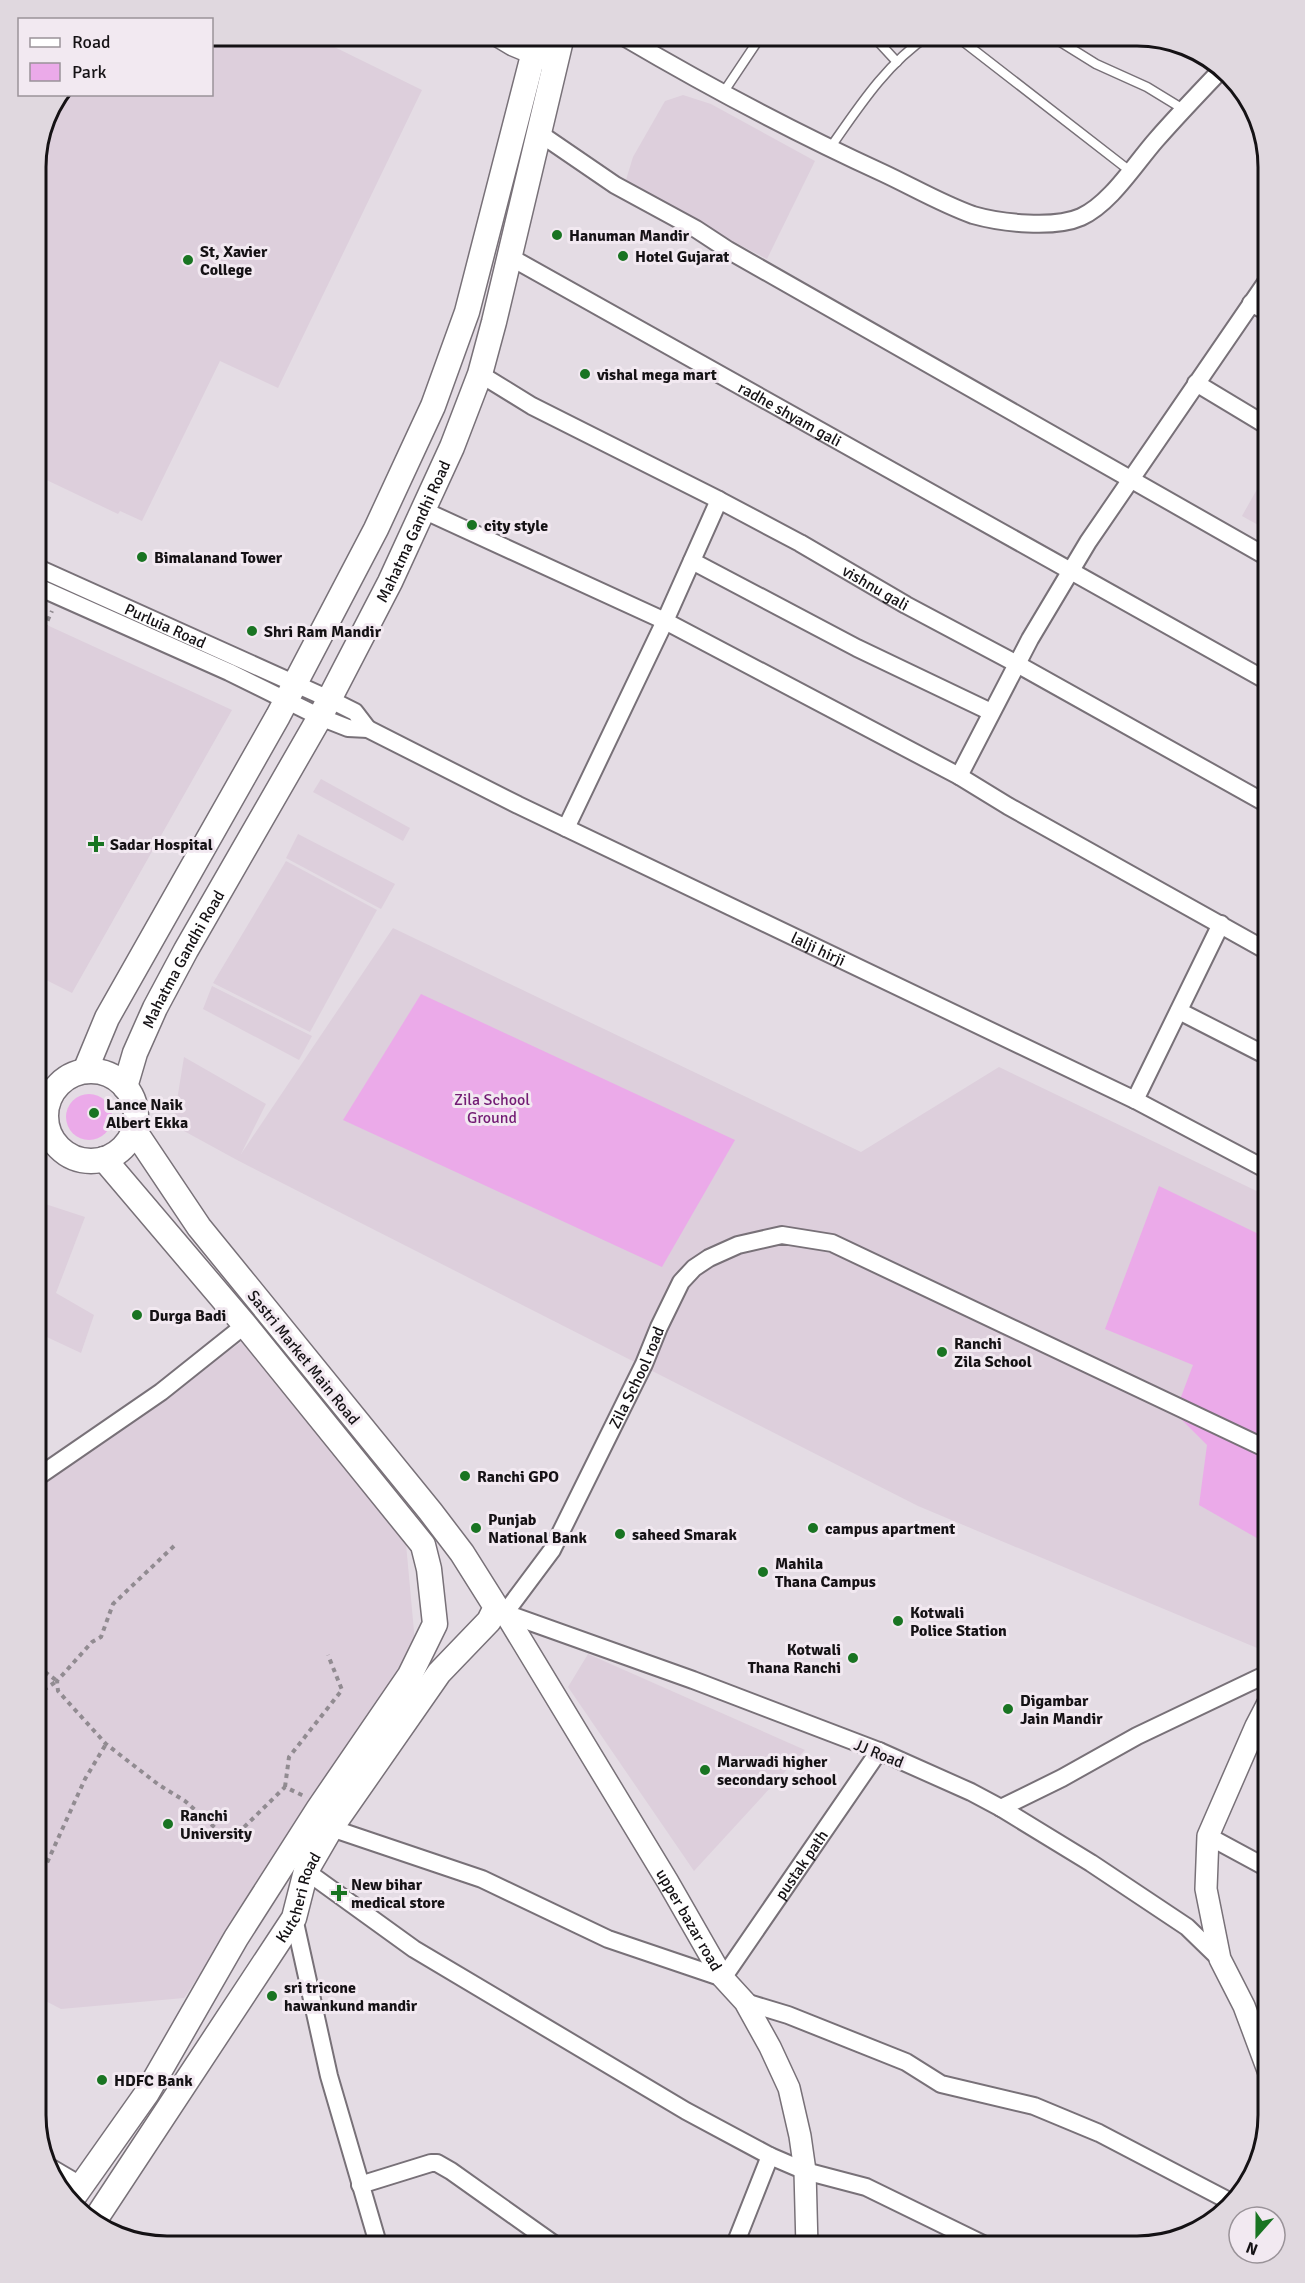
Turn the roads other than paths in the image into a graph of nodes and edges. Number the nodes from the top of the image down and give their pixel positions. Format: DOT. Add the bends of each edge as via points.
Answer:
graph roads {
  1 [pos="535,47"];
  2 [pos="538,47"];
  3 [pos="560,47"];
  4 [pos="641,47"];
  5 [pos="754,47"];
  6 [pos="883,47"];
  7 [pos="913,47"];
  8 [pos="970,47"];
  9 [pos="1069,47"];
  10 [pos="897,62"];
  11 [pos="556,63"];
  12 [pos="1215,76"];
  13 [pos="723,93"];
  14 [pos="1183,109"];
  15 [pos="539,133"];
  16 [pos="830,148"];
  17 [pos="1131,171"];
  18 [pos="510,257"];
  19 [pos="1258,293"];
  20 [pos="1251,303"];
  21 [pos="1258,307"];
  22 [pos="480,374"];
  23 [pos="1196,383"];
  24 [pos="1258,420"];
  25 [pos="1132,480"];
  26 [pos="719,500"];
  27 [pos="423,510"];
  28 [pos="1258,552"];
  29 [pos="692,561"];
  30 [pos="1071,570"];
  31 [pos="47,572"];
  32 [pos="47,591"];
  33 [pos="665,621"];
  34 [pos="1017,664"];
  35 [pos="1258,676"];
  36 [pos="291,691"];
  37 [pos="325,708"];
  38 [pos="991,712"];
  39 [pos="959,776"];
  40 [pos="1258,799"];
  41 [pos="566,828"];
  42 [pos="1221,924"];
  43 [pos="1258,946"];
  44 [pos="1179,1011"];
  45 [pos="1258,1051"];
  46 [pos="85,1071"];
  47 [pos="125,1087"];
  48 [pos="47,1096"];
  49 [pos="1135,1100"];
  50 [pos="134,1130"];
  51 [pos="46,1141"];
  52 [pos="104,1159"];
  53 [pos="1258,1165"];
  54 [pos="245,1325"];
  55 [pos="1258,1445"];
  56 [pos="46,1471"];
  57 [pos="500,1612"];
  58 [pos="1258,1678"];
  59 [pos="1258,1722"];
  60 [pos="879,1751"];
  61 [pos="1001,1808"];
  62 [pos="325,1818"];
  63 [pos="1208,1836"];
  64 [pos="1258,1863"];
  65 [pos="306,1872"];
  66 [pos="294,1918"];
  67 [pos="1220,1959"];
  68 [pos="723,1978"];
  69 [pos="745,2002"];
  70 [pos="1258,2044"];
  71 [pos="770,2156"];
  72 [pos="805,2171"];
  73 [pos="360,2185"];
  74 [pos="77,2192"];
  75 [pos="1225,2198"];
  76 [pos="98,2215"];
  77 [pos="376,2236"];
  78 [pos="543,2236"];
  79 [pos="738,2236"];
  80 [pos="807,2236"];
  81 [pos="966,2236"];
  1 -- 36 [label="main road, Mahatma Gandhi Road" via="467,312 433,406 376,529"];
  2 -- 11 [label="street"];
  3 -- 11 [label="main road, Mahatma Gandhi Road"];
  4 -- 13 [label="street"];
  5 -- 13 [label="lane"];
  6 -- 10 [label="lane"];
  7 -- 10 [label="lane"];
  8 -- 17 [label="lane"];
  9 -- 14 [label="lane"];
  10 -- 16 [label="lane" via="861,103"];
  11 -- 15 [label="main road, Mahatma Gandhi Road"];
  12 -- 14 [label="street"];
  13 -- 16 [label="street"];
  14 -- 17 [label="street"];
  15 -- 18 [label="main road, Mahatma Gandhi Road"];
  15 -- 25 [label="street" via="615,184"];
  16 -- 17 [label="street" via="954,207 1023,223 1080,218 1100,204"];
  18 -- 22 [label="main road, Mahatma Gandhi Road"];
  18 -- 30 [label="street, radhe shyam gali"];
  19 -- 20 [label="street"];
  20 -- 21 [label="street"];
  20 -- 23 [label="street"];
  22 -- 26 [label="street, vishnu gali" via="532,406"];
  22 -- 27 [label="main road, Mahatma Gandhi Road"];
  23 -- 24 [label="street"];
  23 -- 25 [label="street"];
  25 -- 28 [label="street"];
  25 -- 30 [label="street"];
  26 -- 29 [label="street"];
  26 -- 34 [label="street, vishnu gali"];
  27 -- 33 [label="street"];
  27 -- 37 [label="main road, Mahatma Gandhi Road"];
  29 -- 33 [label="street"];
  29 -- 38 [label="street" via="857,648"];
  30 -- 34 [label="street"];
  30 -- 35 [label="street, radhe shyam gali"];
  31 -- 36 [label="street, Purluia Road"];
  32 -- 36 [label="street, Purluia Road"];
  33 -- 39 [label="street"];
  33 -- 41 [label="street"];
  34 -- 38 [label="street"];
  34 -- 40 [label="street, vishnu gali"];
  36 -- 37 [label="street, lalji hirji"];
  36 -- 46 [label="main road, Mahatma Gandhi Road" via="107,1018"];
  37 -- 41 [label="street, lalji hirji" via="355,712 368,729"];
  37 -- 47 [label="main road, Mahatma Gandhi Road" via="155,1008"];
  38 -- 39 [label="street"];
  39 -- 42 [label="street"];
  41 -- 49 [label="street, lalji hirji"];
  42 -- 43 [label="street"];
  42 -- 44 [label="street"];
  44 -- 45 [label="street"];
  44 -- 49 [label="street"];
  46 -- 47 [label="main road" via="107,1074"];
  46 -- 48 [label="main road" via="70,1076"];
  47 -- 50 [label="main road" via="136,1114"];
  49 -- 53 [label="street, lalji hirji"];
  50 -- 52 [label="main road" via="128,1142"];
  50 -- 57 [label="main road, Sastri Market Main Road" via="199,1227 430,1511"];
  51 -- 52 [label="main road" via="75,1158"];
  52 -- 54 [label="main road"];
  54 -- 56 [label="street" via="161,1392"];
  54 -- 62 [label="main road" via="423,1545 429,1569 435,1624 410,1675"];
  55 -- 57 [label="street, Zila School road" via="832,1243 782,1235 738,1245 694,1268 681,1282 552,1550"];
  57 -- 60 [label="street, JJ Road"];
  57 -- 62 [label="main road, Kutcheri Road" via="439,1673"];
  57 -- 68 [label="street, upper bazar road"];
  58 -- 61 [label="street"];
  59 -- 63 [label="street"];
  60 -- 61 [label="street, JJ Road"];
  60 -- 68 [label="street, pustak path"];
  61 -- 67 [label="street, JJ Road" via="1187,1927"];
  62 -- 65 [label="main road, Kutcheri Road"];
  62 -- 68 [label="street" via="482,1880 608,1939"];
  62 -- 74 [label="main road" via="236,1938 147,2093"];
  63 -- 64 [label="street"];
  63 -- 67 [label="street" via="1206,1889"];
  65 -- 66 [label="main road, Kutcheri Road"];
  65 -- 71 [label="street" via="414,1949 618,2073"];
  66 -- 73 [label="street" via="328,2076"];
  66 -- 76 [label="main road, Kutcheri Road"];
  67 -- 70 [label="street"];
  68 -- 69 [label="street, upper bazar road"];
  69 -- 72 [label="street, upper bazar road" via="789,2088"];
  69 -- 75 [label="street" via="906,2062 941,2084 1034,2106 1078,2124"];
  71 -- 72 [label="street"];
  71 -- 79 [label="street"];
  72 -- 80 [label="street, upper bazar road"];
  72 -- 81 [label="street" via="866,2187"];
  73 -- 77 [label="street"];
  73 -- 78 [label="street" via="437,2163"];
}
